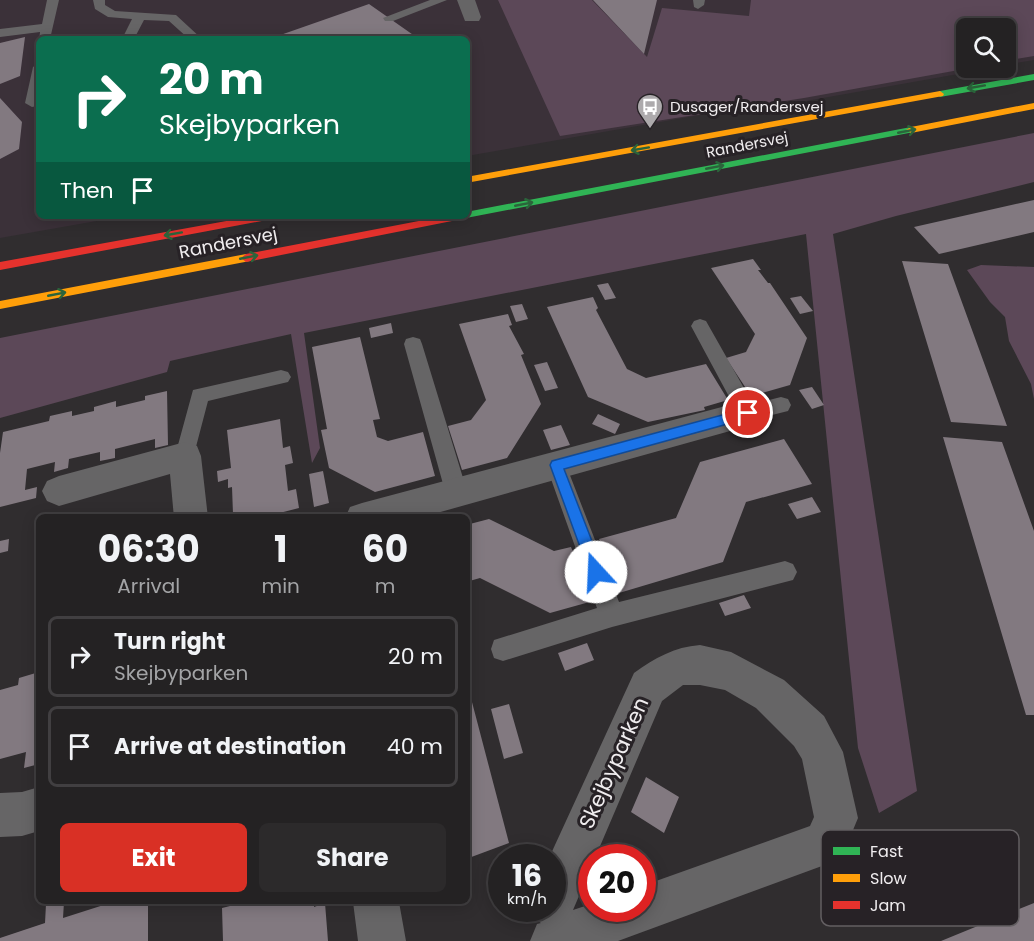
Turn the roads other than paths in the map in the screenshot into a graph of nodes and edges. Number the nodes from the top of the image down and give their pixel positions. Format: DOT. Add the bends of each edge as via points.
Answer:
graph roads {
  1 [pos="53,0"];
  2 [pos="99,0"];
  3 [pos="441,0"];
  4 [pos="139,17"];
  5 [pos="389,18"];
  6 [pos="0,33"];
  7 [pos="46,33"];
  8 [pos="130,36"];
  9 [pos="193,36"];
  10 [pos="1034,77"];
  11 [pos="36,82"];
  12 [pos="32,103"];
  13 [pos="1034,106"];
  14 [pos="470,179"];
  15 [pos="470,215"];
  16 [pos="256,219"];
  17 [pos="448,219"];
  18 [pos="0,266"];
  19 [pos="0,304"];
  20 [pos="700,326"];
  21 [pos="413,344"];
  22 [pos="281,377"];
  23 [pos="781,405"];
  24 [pos="748,413"];
  25 [pos="185,456"];
  26 [pos="556,465"];
  27 [pos="59,491"];
  28 [pos="456,491"];
  29 [pos="191,514"];
  30 [pos="376,514"];
  31 [pos="785,572"];
  32 [pos="612,615"];
  33 [pos="503,649"];
  34 [pos="36,810"];
  35 [pos="0,815"];
  36 [pos="831,830"];
  37 [pos="579,844"];
  38 [pos="821,844"];
  39 [pos="578,845"];
  40 [pos="566,872"];
  41 [pos="376,904"];
  42 [pos="656,904"];
  43 [pos="545,922"];
  44 [pos="606,922"];
  45 [pos="382,941"];
  46 [pos="537,941"];
  47 [pos="554,941"];
  1 -- 7 [label="lane"];
  2 -- 4 [label="lane" via="99,7 112,14"];
  3 -- 5 [label="lane"];
  4 -- 8 [label="lane"];
  4 -- 9 [label="lane" via="172,18"];
  6 -- 7 [label="lane"];
  10 -- 14 [label="main road, Randersvej, one-way"];
  11 -- 12 [label="lane"];
  15 -- 13 [label="main road, Randersvej, one-way"];
  16 -- 18 [label="main road, Randersvej, one-way"];
  19 -- 17 [label="main road, Randersvej, one-way"];
  20 -- 24 [label="lane"];
  21 -- 28 [label="lane"];
  22 -- 25 [label="lane" via="200,395"];
  23 -- 24 [label="lane"];
  24 -- 26 [label="street"];
  25 -- 27 [label="street"];
  25 -- 29 [label="street"];
  26 -- 28 [label="street"];
  26 -- 32 [label="lane"];
  28 -- 30 [label="street"];
  31 -- 32 [label="lane"];
  32 -- 33 [label="lane"];
  34 -- 35 [label="street"];
  36 -- 37 [label="street, Skejbyparken" via="837,818 822,752 809,731 770,694 731,672 700,665 670,671 648,687"];
  38 -- 42 [label="street, Skejbyparken"];
  39 -- 40 [label="street, Skejbyparken"];
  41 -- 45 [label="street"];
  43 -- 46 [label="street"];
  44 -- 47 [label="street, Skejbyparken"];
}
